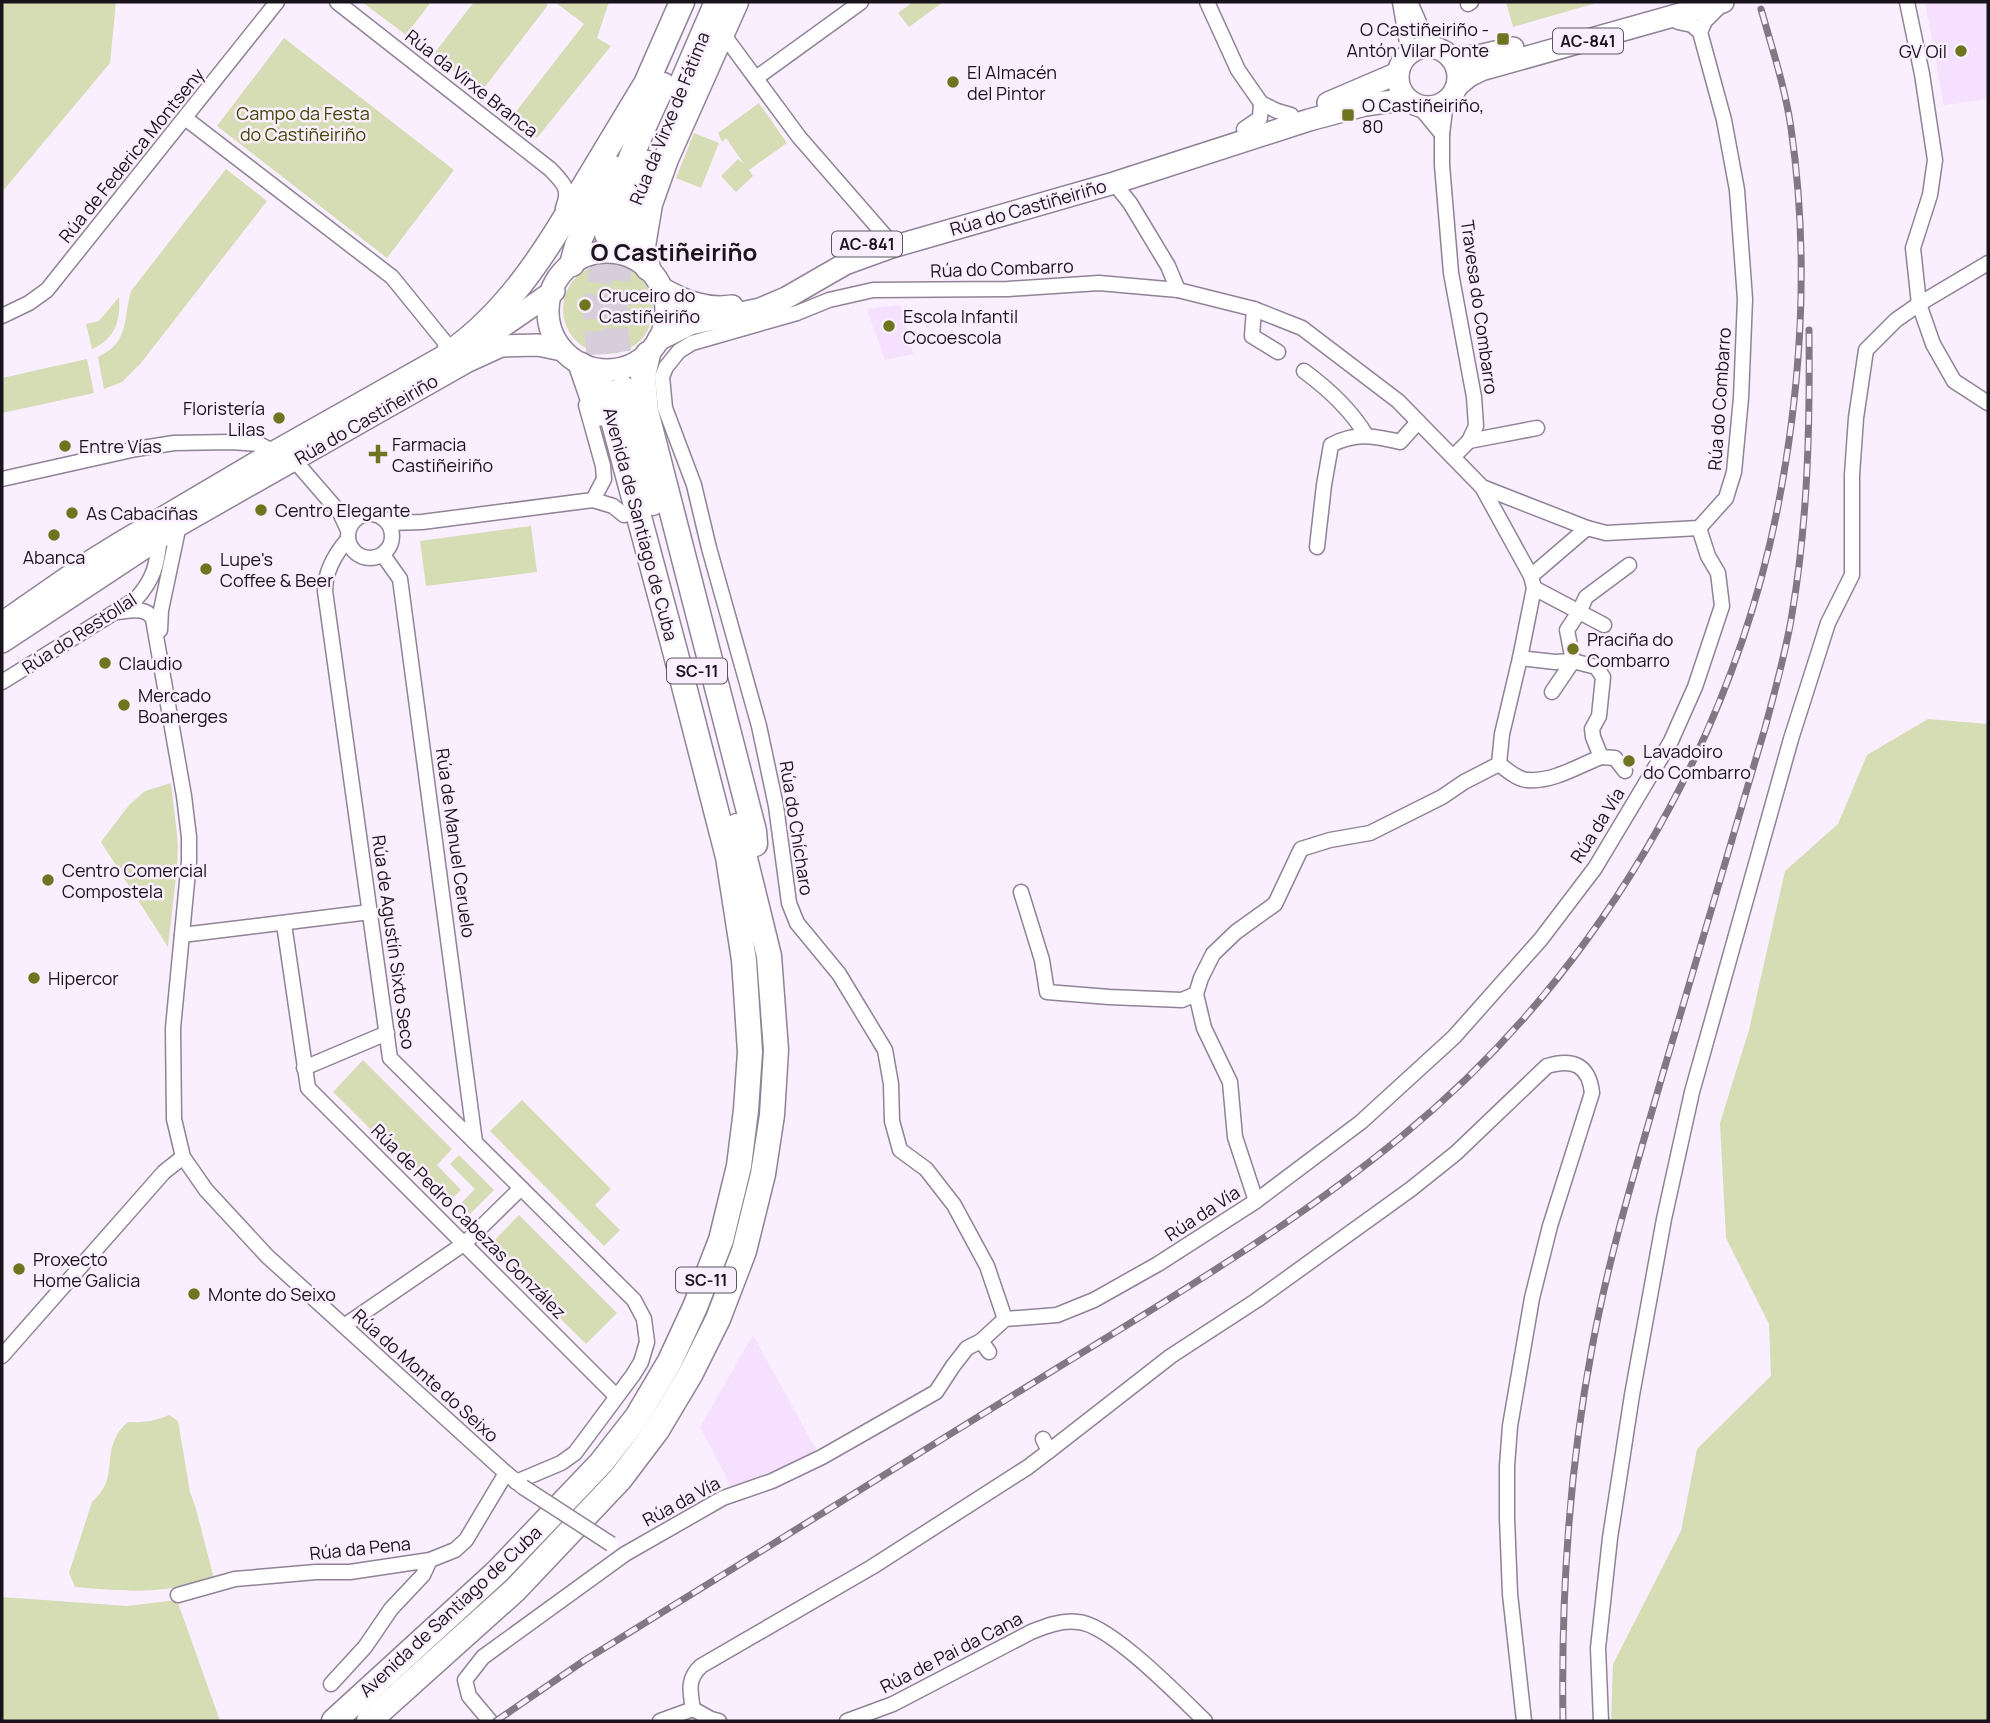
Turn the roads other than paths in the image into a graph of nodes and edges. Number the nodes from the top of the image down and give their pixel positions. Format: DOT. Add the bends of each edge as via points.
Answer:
graph roads {
  1 [pos="277,2"];
  2 [pos="337,2"];
  3 [pos="682,2"];
  4 [pos="701,2"];
  5 [pos="717,2"];
  6 [pos="736,2"];
  7 [pos="861,2"];
  8 [pos="1207,2"];
  9 [pos="1400,2"];
  10 [pos="1410,2"];
  11 [pos="1907,2"];
  12 [pos="1721,5"];
  13 [pos="1677,12"];
  14 [pos="1700,32"];
  15 [pos="723,34"];
  16 [pos="1430,47"];
  17 [pos="1451,58"];
  18 [pos="1404,64"];
  19 [pos="756,78"];
  20 [pos="644,87"];
  21 [pos="1451,94"];
  22 [pos="1413,102"];
  23 [pos="1261,103"];
  24 [pos="1291,115"];
  25 [pos="185,118"];
  26 [pos="1244,129"];
  27 [pos="1442,134"];
  28 [pos="1183,147"];
  29 [pos="598,165"];
  30 [pos="550,169"];
  31 [pos="1123,177"];
  32 [pos="1081,179"];
  33 [pos="887,238"];
  34 [pos="1988,263"];
  35 [pos="572,264"];
  36 [pos="654,278"];
  37 [pos="554,290"];
  38 [pos="1178,290"];
  39 [pos="514,291"];
  40 [pos="1919,304"];
  41 [pos="1254,309"];
  42 [pos="2,316"];
  43 [pos="653,347"];
  44 [pos="1278,352"];
  45 [pos="448,354"];
  46 [pos="571,357"];
  47 [pos="1304,371"];
  48 [pos="662,377"];
  49 [pos="1988,403"];
  50 [pos="1418,422"];
  51 [pos="1537,428"];
  52 [pos="1366,435"];
  53 [pos="1469,441"];
  54 [pos="274,452"];
  55 [pos="1453,457"];
  56 [pos="295,461"];
  57 [pos="2,479"];
  58 [pos="1482,487"];
  59 [pos="593,500"];
  60 [pos="340,513"];
  61 [pos="624,515"];
  62 [pos="358,517"];
  63 [pos="422,522"];
  64 [pos="388,523"];
  65 [pos="179,525"];
  66 [pos="1587,528"];
  67 [pos="1699,528"];
  68 [pos="348,535"];
  69 [pos="160,537"];
  70 [pos="392,540"];
  71 [pos="1317,547"];
  72 [pos="359,555"];
  73 [pos="383,555"];
  74 [pos="91,561"];
  75 [pos="1629,565"];
  76 [pos="329,571"];
  77 [pos="1532,582"];
  78 [pos="2,610"];
  79 [pos="117,612"];
  80 [pos="1579,612"];
  81 [pos="2,623"];
  82 [pos="1604,625"];
  83 [pos="2,642"];
  84 [pos="1520,657"];
  85 [pos="1573,661"];
  86 [pos="163,673"];
  87 [pos="2,682"];
  88 [pos="1552,692"];
  89 [pos="1601,757"];
  90 [pos="1499,764"];
  91 [pos="1625,771"];
  92 [pos="1021,892"];
  93 [pos="370,912"];
  94 [pos="284,924"];
  95 [pos="738,924"];
  96 [pos="182,935"];
  97 [pos="769,956"];
  98 [pos="1196,994"];
  99 [pos="387,1033"];
  100 [pos="304,1068"];
  101 [pos="475,1142"];
  102 [pos="183,1157"];
  103 [pos="521,1188"];
  104 [pos="1256,1201"];
  105 [pos="465,1243"];
  106 [pos="1005,1319"];
  107 [pos="344,1326"];
  108 [pos="2,1356"];
  109 [pos="616,1395"];
  110 [pos="515,1481"];
  111 [pos="625,1554"];
  112 [pos="430,1560"];
  113 [pos="178,1595"];
  114 [pos="331,1684"];
  115 [pos="693,1709"];
  116 [pos="334,1721"];
  117 [pos="369,1721"];
  118 [pos="491,1721"];
  119 [pos="660,1721"];
  120 [pos="719,1721"];
  121 [pos="847,1721"];
  122 [pos="1205,1721"];
  123 [pos="1524,1721"];
  124 [pos="1601,1721"];
  1 -- 25 [label="street, Rúa de Federica Montseny"];
  2 -- 30 [label="street, Rúa da Virxe Branca"];
  3 -- 20 [label="highway"];
  4 -- 5 [label="highway, Rúa da Virxe de Fátima" via="616,194 616,235"];
  6 -- 15 [label="highway"];
  7 -- 19 [label="street"];
  8 -- 23 [label="street" via="1238,70"];
  9 -- 18 [label="street"];
  10 -- 16 [label="street"];
  11 -- 40 [label="street" via="1935,160 1930,195 1913,248"];
  12 -- 14 [label="street" via="1704,21"];
  12 -- 21 [label="main road, Rúa do Castiñeiriño / AC-841" via="1481,71"];
  13 -- 14 [label="street"];
  13 -- 17 [label="main road, AC-841"];
  14 -- 67 [label="street, Rúa do Combarro" via="1737,190 1745,299 1734,472 1726,498"];
  15 -- 19 [label="street"];
  15 -- 36 [label="highway" via="650,204 643,246"];
  16 -- 17 [label="main road"];
  16 -- 18 [label="main road, Rúa do Castiñeiriño / AC-841" via="1422,48"];
  17 -- 21 [label="main road" via="1458,76"];
  18 -- 22 [label="main road" via="1398,82"];
  18 -- 24 [label="main road, Rúa do Castiñeiriño / AC-841" via="1350,94"];
  19 -- 33 [label="street" via="799,137"];
  20 -- 29 [label="highway"];
  20 -- 35 [label="highway"];
  21 -- 22 [label="main road, Rúa do Castiñeiriño / AC-841" via="1429,108"];
  21 -- 27 [label="street, Travesa do Combarro"];
  22 -- 27 [label="street"];
  22 -- 31 [label="main road, Rúa do Castiñeiriño / AC-841" via="1365,105"];
  23 -- 24 [label="street"];
  23 -- 26 [label="street" via="1260,118"];
  24 -- 26 [label="main road, Rúa do Castiñeiriño / AC-841"];
  25 -- 42 [label="street, Rúa de Federica Montseny" via="47,290"];
  25 -- 45 [label="street" via="392,277 444,341"];
  26 -- 28 [label="main road, Rúa do Castiñeiriño / AC-841"];
  27 -- 53 [label="street, Travesa do Combarro" via="1451,273 1474,397 1476,426"];
  28 -- 31 [label="main road"];
  28 -- 32 [label="main road, Rúa do Castiñeiriño / AC-841"];
  29 -- 30 [label="street, Rúa da Virxe Branca" via="580,180 569,180"];
  29 -- 39 [label="highway" via="545,252"];
  30 -- 39 [label="street, Rúa da Virxe Branca" via="568,195 519,272"];
  31 -- 32 [label="main road"];
  31 -- 38 [label="street" via="1130,203"];
  31 -- 43 [label="main road, Rúa do Castiñeiriño / AC-841" via="863,256 786,298 744,314 690,324"];
  32 -- 33 [label="main road, Rúa do Castiñeiriño / AC-841"];
  33 -- 36 [label="main road, Rúa do Castiñeiriño / AC-841" via="845,253 742,304 705,306 681,299"];
  34 -- 40 [label="street"];
  35 -- 36 [label="main road, Rúa do Castiñeiriño" via="594,253 616,252 637,260"];
  35 -- 37 [label="main road, Rúa do Castiñeiriño"];
  36 -- 43 [label="main road" via="665,300 665,320"];
  37 -- 45 [label="main road, Rúa do Castiñeiriño" via="490,335"];
  37 -- 46 [label="main road, Rúa do Castiñeiriño" via="550,322 554,337"];
  38 -- 41 [label="street, Rúa do Combarro"];
  38 -- 48 [label="street, Rúa do Combarro" via="1100,283 873,290 692,343 679,351"];
  39 -- 45 [label="highway"];
  40 -- 49 [label="street" via="1933,344 1954,381"];
  40 -- 124 [label="street" via="1866,350 1852,475 1852,575 1828,623 1791,739 1692,1092 1661,1232 1607,1562 1598,1648"];
  41 -- 44 [label="street" via="1252,336"];
  41 -- 50 [label="street, Rúa do Combarro" via="1302,328 1398,401"];
  43 -- 46 [label="main road, Rúa do Castiñeiriño" via="627,367 615,370"];
  43 -- 97 [label="highway" via="643,376 646,411 754,831"];
  45 -- 54 [label="main road, Rúa do Castiñeiriño"];
  46 -- 56 [label="main road, Rúa do Castiñeiriño" via="538,345 502,346"];
  46 -- 59 [label="street" via="603,466 604,479"];
  46 -- 61 [label="highway" via="596,405"];
  47 -- 52 [label="street"];
  48 -- 106 [label="street, Rúa do Chícharo" via="665,408 694,485 759,726 789,903 797,923 839,974 884,1050 900,1150 926,1169 954,1205 987,1266"];
  50 -- 52 [label="street" via="1400,442"];
  50 -- 55 [label="street, Rúa do Combarro"];
  51 -- 53 [label="street"];
  52 -- 71 [label="street" via="1331,444"];
  53 -- 55 [label="street"];
  54 -- 57 [label="street" via="259,444 174,443"];
  54 -- 74 [label="main road"];
  55 -- 58 [label="street, Rúa do Combarro"];
  56 -- 60 [label="street"];
  56 -- 65 [label="main road, Rúa do Castiñeiriño"];
  58 -- 66 [label="street, Rúa do Combarro"];
  58 -- 77 [label="street"];
  59 -- 61 [label="street"];
  59 -- 63 [label="street"];
  60 -- 62 [label="street"];
  60 -- 68 [label="street"];
  61 -- 95 [label="highway" via="710,842"];
  62 -- 64 [label="street" via="375,514"];
  62 -- 68 [label="street"];
  63 -- 64 [label="street"];
  63 -- 70 [label="street"];
  64 -- 70 [label="street"];
  65 -- 69 [label="main road, Rúa do Restollal"];
  65 -- 86 [label="street, Rúa do Monte do Seixo" via="161,610"];
  66 -- 67 [label="street, Rúa do Combarro" via="1605,533"];
  66 -- 77 [label="street"];
  67 -- 104 [label="street, Rúa da Vía" via="1721,588 1717,625 1671,741 1595,868 1541,939 1454,1037 1361,1122"];
  68 -- 72 [label="street" via="350,547"];
  68 -- 76 [label="street, Rúa de Agustín Sixto Seco"];
  69 -- 79 [label="street, Rúa do Restollal" via="157,565 148,586"];
  69 -- 83 [label="main road, Rúa do Restollal"];
  70 -- 73 [label="street"];
  72 -- 73 [label="street" via="369,559"];
  72 -- 76 [label="street"];
  73 -- 101 [label="street, Rúa de Manuel Ceruelo" via="400,579"];
  74 -- 78 [label="street" via="48,580"];
  74 -- 81 [label="main road"];
  75 -- 80 [label="street" via="1586,597"];
  76 -- 93 [label="street, Rúa de Agustín Sixto Seco" via="325,591"];
  77 -- 80 [label="street"];
  77 -- 84 [label="street"];
  79 -- 86 [label="street, Rúa do Monte do Seixo" via="151,614"];
  79 -- 87 [label="street, Rúa do Restollal"];
  80 -- 82 [label="street"];
  80 -- 85 [label="street" via="1567,630"];
  84 -- 85 [label="street"];
  84 -- 90 [label="street"];
  85 -- 88 [label="street"];
  85 -- 89 [label="street" via="1596,667 1603,677 1599,716 1592,729"];
  86 -- 96 [label="street, Rúa do Monte do Seixo" via="189,837"];
  89 -- 90 [label="street" via="1557,776 1526,781"];
  89 -- 91 [label="street" via="1615,758"];
  90 -- 98 [label="street" via="1370,833 1301,849 1275,904 1213,954"];
  92 -- 98 [label="street" via="1047,992 1182,1000"];
  93 -- 94 [label="street"];
  93 -- 99 [label="street, Rúa de Agustín Sixto Seco"];
  94 -- 96 [label="street"];
  94 -- 100 [label="street, Rúa de Pedro Cabezas González"];
  95 -- 97 [label="highway, Avenida de Santiago de Cuba / SC-11" via="728,857 614,389"];
  95 -- 116 [label="highway, Avenida de Santiago de Cuba / SC-11" via="750,1052 739,1167 722,1240 675,1350 637,1417 601,1463 497,1572"];
  96 -- 102 [label="street, Rúa do Monte do Seixo" via="173,1027 173,1100"];
  97 -- 117 [label="highway, Avenida de Santiago de Cuba / SC-11" via="776,1050 763,1174 744,1251 691,1373 620,1479 514,1590"];
  98 -- 104 [label="street" via="1204,1028 1230,1082 1235,1137"];
  99 -- 100 [label="street"];
  99 -- 101 [label="street, Rúa de Agustín Sixto Seco" via="390,1058"];
  100 -- 105 [label="street, Rúa de Pedro Cabezas González" via="308,1088"];
  101 -- 103 [label="street, Rúa de Agustín Sixto Seco"];
  102 -- 107 [label="street, Rúa do Monte do Seixo" via="225,1212"];
  102 -- 108 [label="street" via="164,1172"];
  103 -- 105 [label="street"];
  103 -- 109 [label="street, Rúa de Agustín Sixto Seco" via="638,1304 647,1329 646,1350"];
  104 -- 106 [label="street, Rúa da Vía" via="1094,1300 1057,1315"];
  105 -- 107 [label="street"];
  105 -- 109 [label="street, Rúa de Pedro Cabezas González"];
  106 -- 111 [label="street, Rúa da Vía" via="985,1346 967,1348 936,1392 822,1457 723,1498"];
  107 -- 110 [label="street, Rúa do Monte do Seixo"];
  109 -- 110 [label="street" via="569,1458"];
  110 -- 111 [label="street, Rúa do Monte do Seixo, bridge"];
  110 -- 112 [label="street, Rúa da Pena" via="466,1540"];
  111 -- 118 [label="street, Rúa da Vía" via="483,1657 465,1680 469,1696"];
  112 -- 113 [label="street, Rúa da Pena" via="350,1572 235,1579"];
  112 -- 114 [label="street" via="423,1575"];
  115 -- 119 [label="street"];
  115 -- 120 [label="street"];
  115 -- 123 [label="street" via="692,1674 701,1666 872,1567 1028,1468 1046,1445 1411,1189 1465,1145 1547,1066 1561,1062 1582,1068 1592,1093 1532,1298 1510,1426 1510,1594"];
  121 -- 122 [label="street, Rúa de Pai da Cana" via="893,1704 1031,1632 1078,1622 1108,1635 1161,1677"];
}
